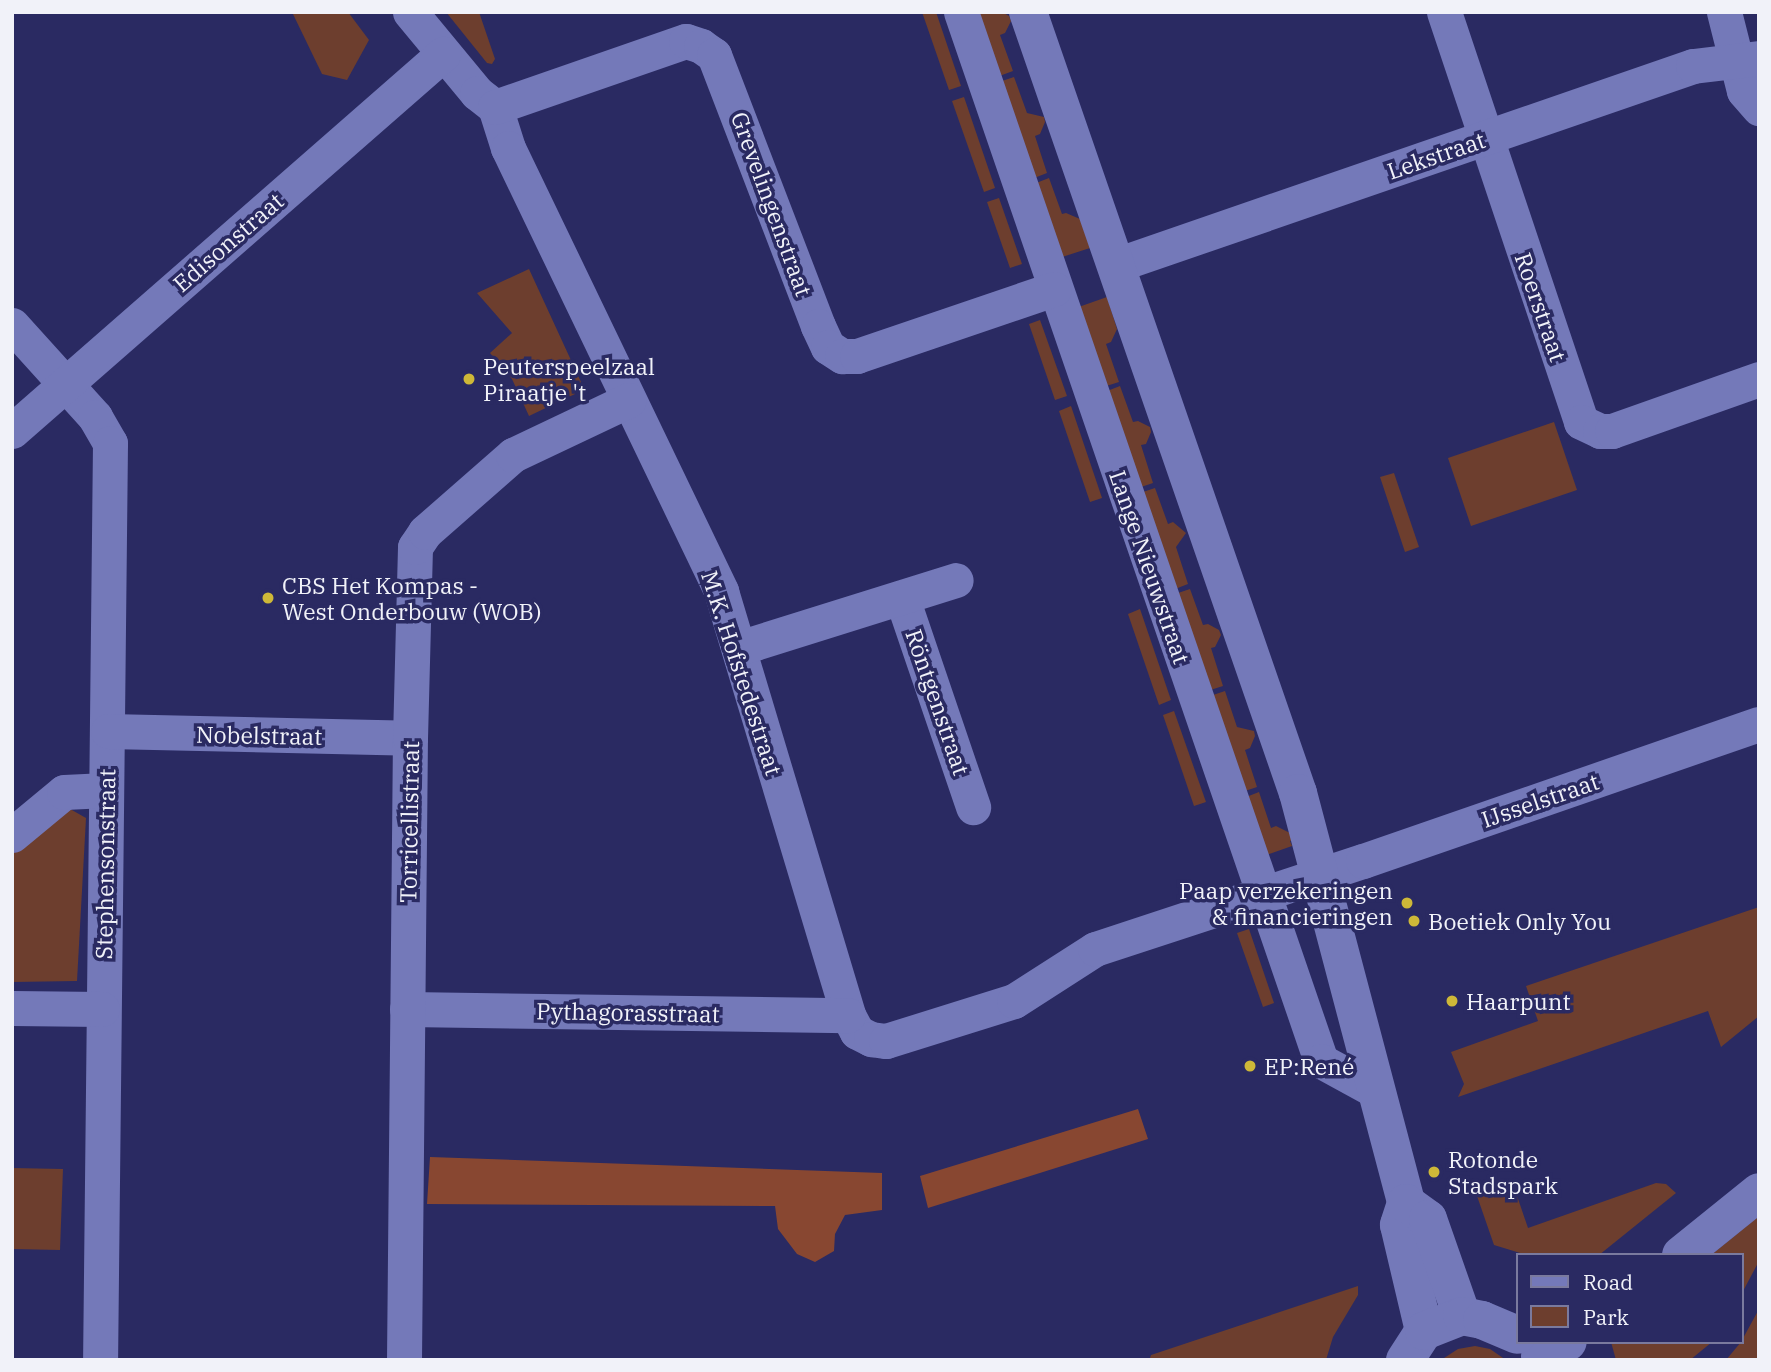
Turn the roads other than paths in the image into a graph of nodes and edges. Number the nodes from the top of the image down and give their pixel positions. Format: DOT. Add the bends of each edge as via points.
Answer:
graph roads {
  1 [pos="410,12"];
  2 [pos="961,12"];
  3 [pos="1028,12"];
  4 [pos="1444,12"];
  5 [pos="1724,12"];
  6 [pos="443,54"];
  7 [pos="1748,59"];
  8 [pos="495,107"];
  9 [pos="1759,108"];
  10 [pos="1485,139"];
  11 [pos="1116,265"];
  12 [pos="1054,289"];
  13 [pos="12,325"];
  14 [pos="1759,379"];
  15 [pos="65,385"];
  16 [pos="629,400"];
  17 [pos="12,430"];
  18 [pos="956,580"];
  19 [pos="902,598"];
  20 [pos="739,648"];
  21 [pos="1759,724"];
  22 [pos="108,731"];
  23 [pos="410,738"];
  24 [pos="106,790"];
  25 [pos="973,807"];
  26 [pos="12,835"];
  27 [pos="1321,874"];
  28 [pos="1262,893"];
  29 [pos="12,1007"];
  30 [pos="102,1009"];
  31 [pos="407,1009"];
  32 [pos="848,1016"];
  33 [pos="1376,1091"];
  34 [pos="1759,1192"];
  35 [pos="1406,1203"];
  36 [pos="1683,1253"];
  37 [pos="1462,1316"];
  38 [pos="1516,1336"];
  39 [pos="1415,1345"];
  40 [pos="100,1360"];
  41 [pos="404,1360"];
  1 -- 6 [label="street"];
  2 -- 12 [label="street, Lange Nieuwstraat"];
  3 -- 11 [label="street"];
  4 -- 10 [label="street, Roerstraat"];
  5 -- 7 [label="street"];
  6 -- 8 [label="street"];
  6 -- 15 [label="street, Edisonstraat"];
  7 -- 9 [label="street" via="1744,91"];
  7 -- 10 [label="street, Lekstraat" via="1693,66"];
  8 -- 12 [label="street, Grevelingenstraat" via="686,41 714,55 818,326 828,348 842,356 857,356"];
  8 -- 16 [label="street, M.K. Hofstedestraat" via="508,148"];
  10 -- 11 [label="street, Lekstraat"];
  10 -- 14 [label="street, Roerstraat" via="1581,422 1612,431"];
  11 -- 27 [label="street"];
  12 -- 28 [label="street, Lange Nieuwstraat"];
  13 -- 15 [label="street, Stephensonstraat"];
  15 -- 17 [label="street, Edisonstraat"];
  15 -- 22 [label="street, Stephensonstraat" via="104,429 110,443"];
  16 -- 20 [label="street, M.K. Hofstedestraat" via="721,591"];
  16 -- 23 [label="street, Torricellistraat" via="513,455 425,532 415,547"];
  18 -- 19 [label="street, Röntgenstraat"];
  19 -- 20 [label="street, Röntgenstraat"];
  19 -- 25 [label="street, Röntgenstraat"];
  20 -- 32 [label="street, M.K. Hofstedestraat"];
  21 -- 27 [label="street, IJsselstraat"];
  22 -- 23 [label="street, Nobelstraat"];
  22 -- 24 [label="street, Stephensonstraat"];
  23 -- 31 [label="street, Torricellistraat"];
  24 -- 26 [label="street" via="64,792"];
  24 -- 30 [label="street, Stephensonstraat"];
  27 -- 28 [label="street, IJsselstraat"];
  27 -- 33 [label="street"];
  28 -- 32 [label="street, IJsselstraat" via="1095,948 1014,1001 886,1041 857,1032"];
  28 -- 33 [label="street, Lange Nieuwstraat" via="1321,1061"];
  29 -- 30 [label="street"];
  30 -- 40 [label="street, Stephensonstraat"];
  31 -- 32 [label="street, Pythagorasstraat"];
  31 -- 41 [label="street, Torricellistraat"];
  33 -- 35 [label="street"];
  34 -- 36 [label="street"];
  35 -- 37 [label="street" via="1428,1219"];
  35 -- 39 [label="street" via="1399,1225"];
  37 -- 38 [label="street"];
  37 -- 39 [label="street"];
}
